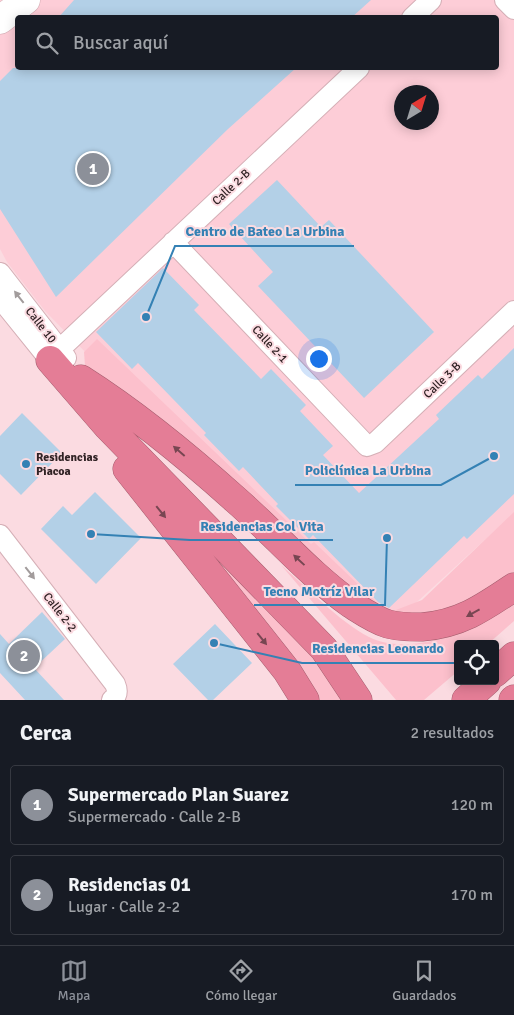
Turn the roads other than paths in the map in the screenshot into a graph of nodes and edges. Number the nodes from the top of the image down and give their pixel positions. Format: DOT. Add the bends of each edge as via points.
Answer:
graph roads {
  1 [pos="26,0"];
  2 [pos="431,0"];
  3 [pos="505,0"];
  4 [pos="514,9"];
  5 [pos="415,15"];
  6 [pos="0,20"];
  7 [pos="357,70"];
  8 [pos="173,242"];
  9 [pos="0,273"];
  10 [pos="0,298"];
  11 [pos="514,311"];
  12 [pos="55,354"];
  13 [pos="81,379"];
  14 [pos="367,446"];
  15 [pos="0,535"];
  16 [pos="514,587"];
  17 [pos="514,656"];
  18 [pos="499,669"];
  19 [pos="115,695"];
  20 [pos="305,700"];
  21 [pos="358,700"];
  22 [pos="372,700"];
  1 -- 6 [label="main road"];
  2 -- 5 [label="street"];
  3 -- 4 [label="street"];
  7 -- 8 [label="street, Calle 2-B"];
  8 -- 12 [label="street, Calle 2-B"];
  8 -- 14 [label="street, Calle 2-1"];
  12 -- 9 [label="street, Calle 10, one-way"];
  10 -- 12 [label="street, Calle 10"];
  11 -- 14 [label="street, Calle 3-B" via="375,443"];
  12 -- 13 [label="street, Calle 10"];
  12 -- 20 [label="highway, one-way" via="59,382 288,671"];
  12 -- 21 [label="highway" via="108,428 324,649"];
  16 -- 13 [label="highway, one-way" via="461,619 437,626 388,624 329,588 238,501 175,447 113,399"];
  13 -- 22 [label="highway" via="118,421 223,523 335,640"];
  15 -- 19 [label="street, Calle 2-2, one-way" via="115,684"];
  17 -- 18 [label="highway"];
}
